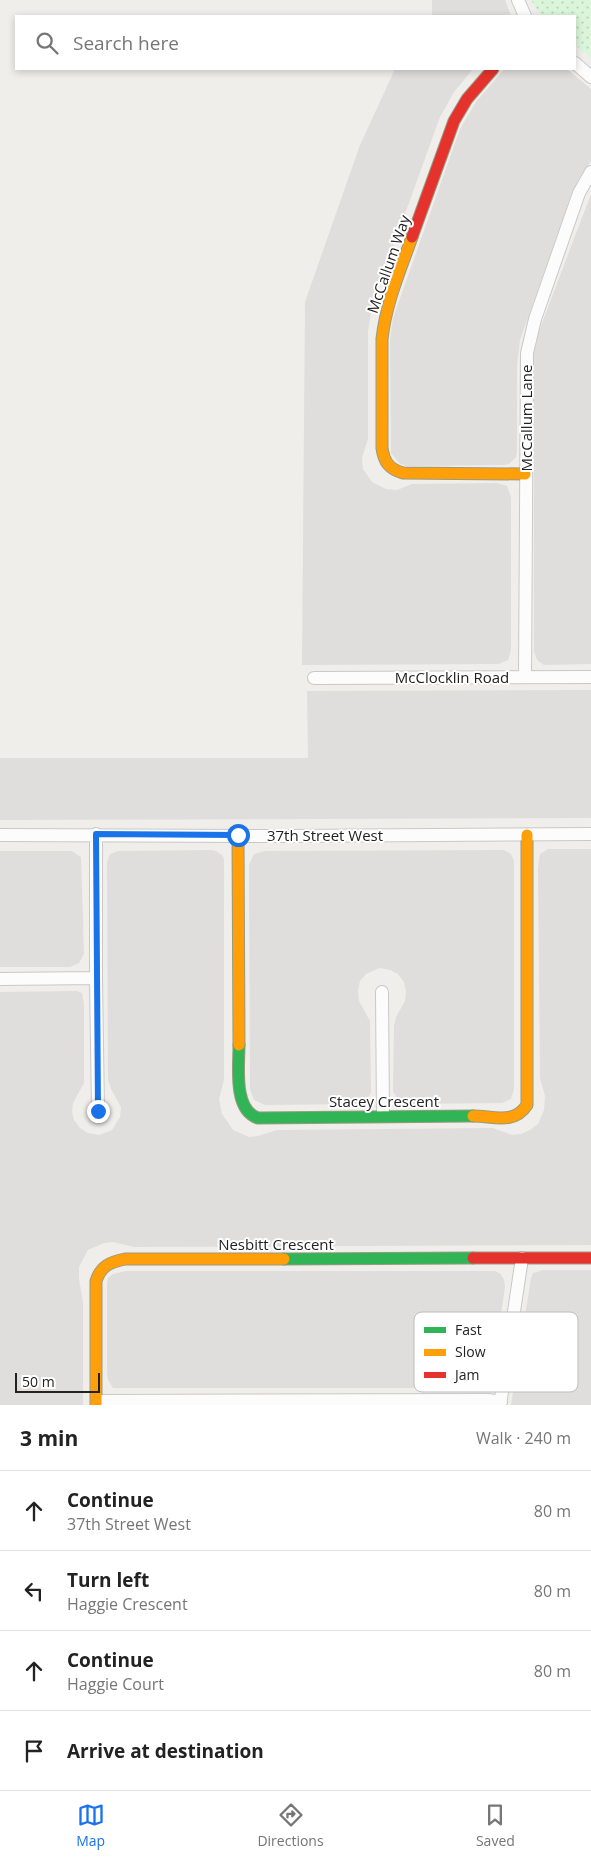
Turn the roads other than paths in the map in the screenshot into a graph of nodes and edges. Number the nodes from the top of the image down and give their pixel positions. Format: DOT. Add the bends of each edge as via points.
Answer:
graph roads {
  1 [pos="518,0"];
  2 [pos="525,15"];
  3 [pos="576,64"];
  4 [pos="492,70"];
  5 [pos="591,77"];
  6 [pos="591,172"];
  7 [pos="526,474"];
  8 [pos="525,677"];
  9 [pos="591,677"];
  10 [pos="314,678"];
  11 [pos="96,834"];
  12 [pos="527,834"];
  13 [pos="591,834"];
  14 [pos="0,835"];
  15 [pos="238,835"];
  16 [pos="96,978"];
  17 [pos="0,979"];
  18 [pos="382,992"];
  19 [pos="98,1111"];
  20 [pos="383,1116"];
  21 [pos="522,1258"];
  22 [pos="591,1258"];
  23 [pos="514,1312"];
  24 [pos="96,1403"];
  25 [pos="501,1403"];
  1 -- 2 [label="street"];
  3 -- 5 [label="street"];
  4 -- 7 [label="street, McCallum Way" via="467,99 454,121 388,304 382,339 382,448 387,466 403,473"];
  6 -- 7 [label="street, McCallum Lane" via="579,194 530,336 526,370"];
  7 -- 8 [label="street, McCallum Lane"];
  8 -- 9 [label="street, McClocklin Road"];
  8 -- 10 [label="street, McClocklin Road"];
  11 -- 14 [label="street, 37th Street West"];
  11 -- 15 [label="street, 37th Street West"];
  11 -- 16 [label="street"];
  12 -- 13 [label="street, 37th Street West"];
  12 -- 15 [label="street, 37th Street West"];
  12 -- 20 [label="street, Stacey Crescent" via="527,1105 523,1113 505,1119 491,1116"];
  15 -- 20 [label="street, Stacey Crescent" via="239,1087 244,1110 260,1120 274,1117"];
  16 -- 17 [label="street"];
  16 -- 19 [label="street"];
  18 -- 20 [label="street"];
  21 -- 22 [label="street, Nesbitt Crescent"];
  21 -- 23 [label="street"];
  21 -- 24 [label="street, Nesbitt Crescent" via="125,1259 112,1262 103,1266 96,1281"];
  24 -- 25 [label="street" via="488,1400"];
}
